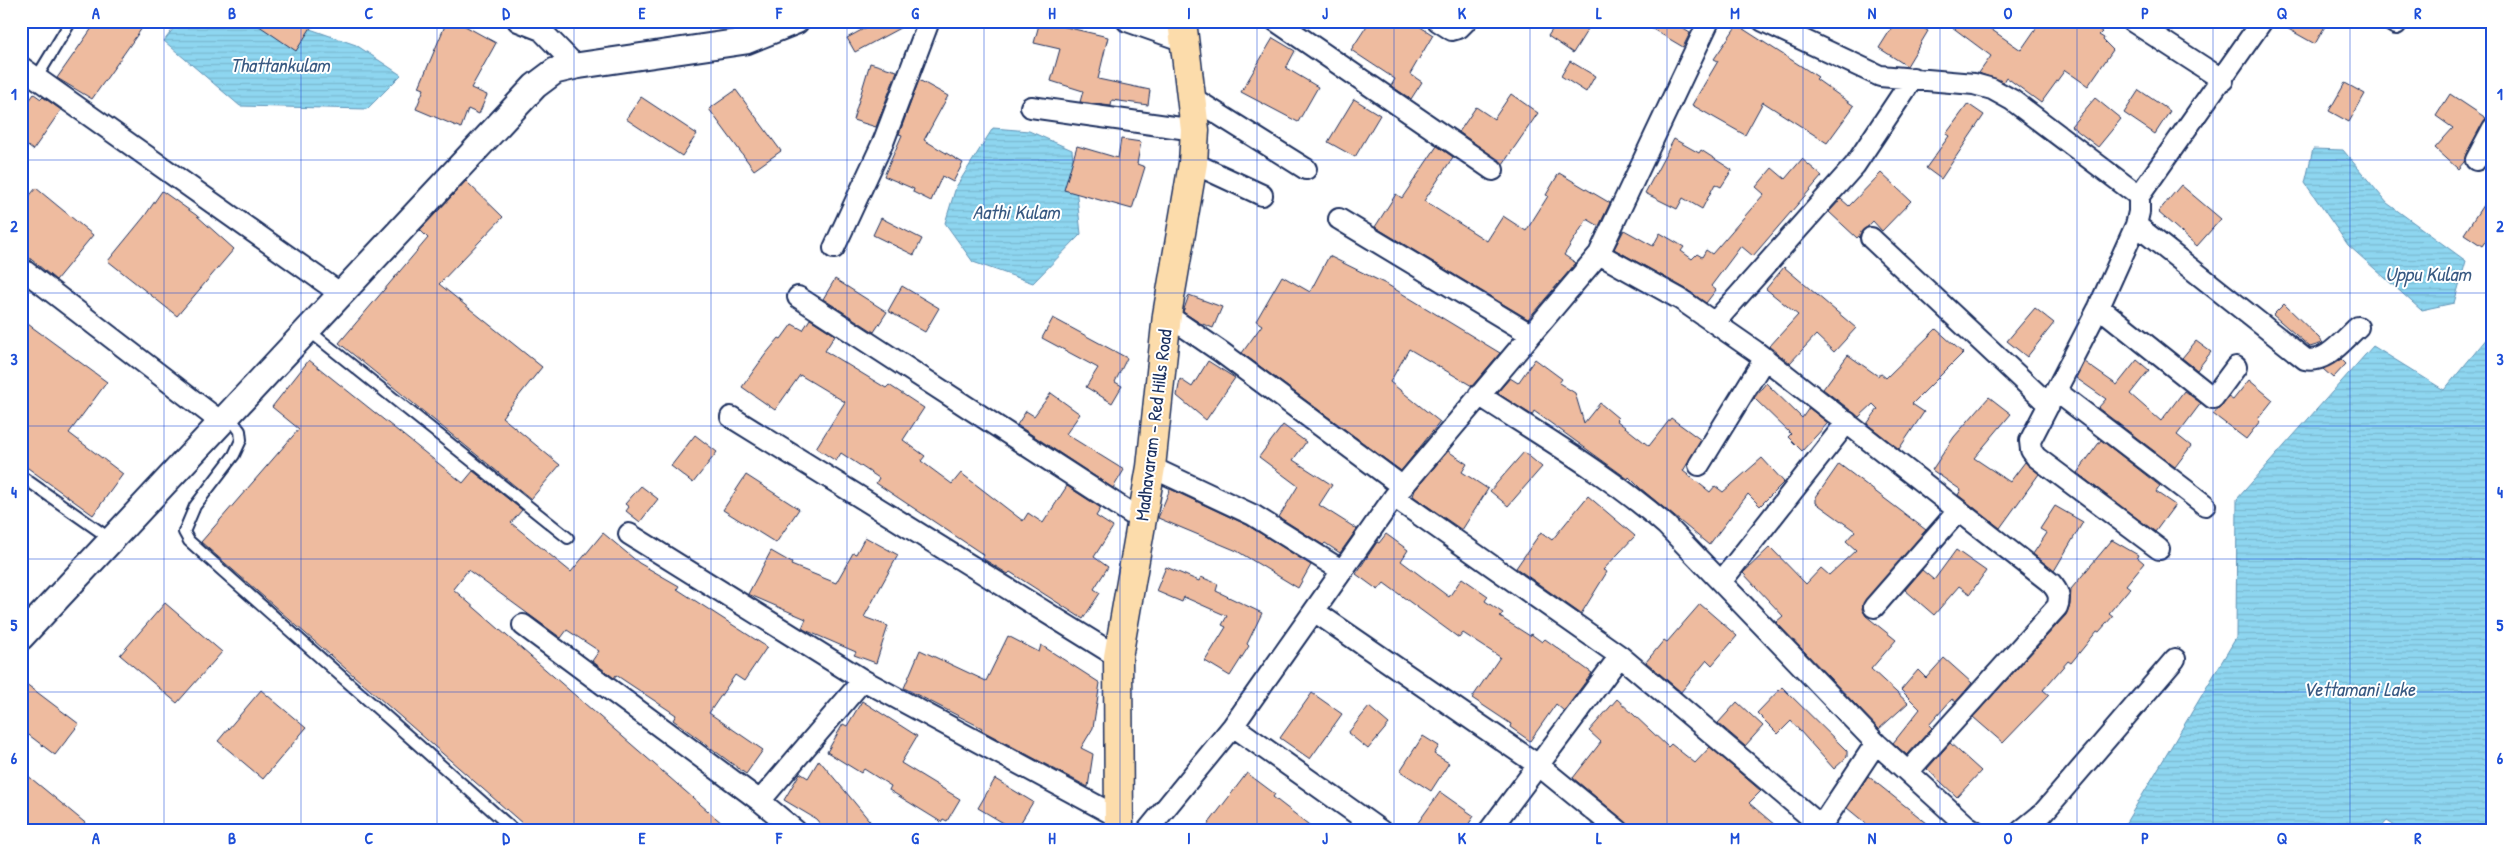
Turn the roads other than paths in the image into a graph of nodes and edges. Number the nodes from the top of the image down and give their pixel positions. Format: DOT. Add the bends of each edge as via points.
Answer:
graph roads {
  1 [pos="71,21"];
  2 [pos="518,21"];
  3 [pos="929,21"];
  4 [pos="1127,21"];
  5 [pos="1276,21"];
  6 [pos="1438,21"];
  7 [pos="1466,21"];
  8 [pos="1710,21"];
  9 [pos="1763,21"];
  10 [pos="2132,21"];
  11 [pos="2262,21"];
  12 [pos="786,24"];
  13 [pos="1183,31"];
  14 [pos="576,66"];
  15 [pos="29,72"];
  16 [pos="1913,78"];
  17 [pos="2223,80"];
  18 [pos="1191,97"];
  19 [pos="1031,107"];
  20 [pos="2493,128"];
  21 [pos="1195,130"];
  22 [pos="2476,160"];
  23 [pos="1193,163"];
  24 [pos="1306,169"];
  25 [pos="1493,170"];
  26 [pos="1262,195"];
  27 [pos="2138,196"];
  28 [pos="1339,219"];
  29 [pos="2136,225"];
  30 [pos="1871,238"];
  31 [pos="834,248"];
  32 [pos="1599,254"];
  33 [pos="21,268"];
  34 [pos="341,294"];
  35 [pos="798,298"];
  36 [pos="2099,307"];
  37 [pos="1167,315"];
  38 [pos="1716,322"];
  39 [pos="2358,327"];
  40 [pos="308,330"];
  41 [pos="1530,334"];
  42 [pos="1765,358"];
  43 [pos="2236,366"];
  44 [pos="1479,395"];
  45 [pos="2053,398"];
  46 [pos="732,417"];
  47 [pos="225,419"];
  48 [pos="1847,422"];
  49 [pos="1699,465"];
  50 [pos="1152,467"];
  51 [pos="21,476"];
  52 [pos="1398,492"];
  53 [pos="2205,505"];
  54 [pos="1958,511"];
  55 [pos="1141,520"];
  56 [pos="629,534"];
  57 [pos="568,538"];
  58 [pos="112,540"];
  59 [pos="2158,549"];
  60 [pos="1341,570"];
  61 [pos="1721,582"];
  62 [pos="1874,607"];
  63 [pos="1314,611"];
  64 [pos="523,625"];
  65 [pos="21,637"];
  66 [pos="1620,656"];
  67 [pos="1118,657"];
  68 [pos="2175,658"];
  69 [pos="863,680"];
  70 [pos="1233,726"];
  71 [pos="1876,743"];
  72 [pos="1538,765"];
  73 [pos="1908,772"];
  74 [pos="760,801"];
  75 [pos="1119,824"];
  76 [pos="1355,824"];
  77 [pos="1819,828"];
  78 [pos="515,831"];
  79 [pos="796,831"];
  80 [pos="1148,831"];
  81 [pos="1381,831"];
  82 [pos="1489,831"];
  83 [pos="1619,831"];
  84 [pos="1975,831"];
  85 [pos="2021,831"];
  1 -- 15 [label="lane"];
  2 -- 14 [label="street" via="541,30"];
  3 -- 31 [label="street" via="884,140"];
  4 -- 13 [label="street"];
  5 -- 25 [label="street"];
  6 -- 7 [label="street" via="1452,30"];
  8 -- 32 [label="street"];
  9 -- 16 [label="street" via="1880,76"];
  10 -- 17 [label="street"];
  11 -- 17 [label="street"];
  12 -- 14 [label="street" via="746,41"];
  13 -- 18 [label="main road, Madhavaram - Red Hills Road"];
  14 -- 34 [label="street" via="555,71 534,86"];
  15 -- 34 [label="street"];
  16 -- 27 [label="street" via="1974,84 2005,96"];
  16 -- 38 [label="street" via="1854,165"];
  17 -- 27 [label="street"];
  18 -- 21 [label="main road, Madhavaram - Red Hills Road"];
  18 -- 24 [label="street"];
  19 -- 21 [label="street"];
  20 -- 22 [label="street"];
  21 -- 23 [label="main road, Madhavaram - Red Hills Road"];
  23 -- 26 [label="street"];
  23 -- 37 [label="main road, Madhavaram - Red Hills Road"];
  27 -- 29 [label="street"];
  28 -- 41 [label="street"];
  29 -- 36 [label="street"];
  29 -- 39 [label="street" via="2305,359 2315,361 2323,358"];
  30 -- 45 [label="street"];
  32 -- 38 [label="street"];
  32 -- 41 [label="street"];
  33 -- 47 [label="street"];
  34 -- 40 [label="street"];
  35 -- 55 [label="street"];
  36 -- 43 [label="street" via="2213,398"];
  36 -- 45 [label="street"];
  37 -- 50 [label="main road, Madhavaram - Red Hills Road"];
  37 -- 52 [label="street" via="1221,352"];
  38 -- 42 [label="street"];
  40 -- 47 [label="street"];
  40 -- 57 [label="lane"];
  41 -- 44 [label="street"];
  42 -- 48 [label="street"];
  42 -- 49 [label="street"];
  44 -- 52 [label="street"];
  44 -- 61 [label="street" via="1642,504"];
  45 -- 53 [label="street"];
  45 -- 59 [label="street" via="2030,442 2031,450"];
  46 -- 67 [label="street"];
  47 -- 58 [label="street"];
  47 -- 78 [label="lane" via="240,431 241,440 234,455 192,513 184,532 189,540"];
  48 -- 54 [label="street"];
  48 -- 61 [label="street"];
  50 -- 55 [label="main road, Madhavaram - Red Hills Road"];
  50 -- 60 [label="street" via="1253,515"];
  51 -- 58 [label="lane"];
  52 -- 60 [label="street"];
  52 -- 66 [label="street"];
  54 -- 62 [label="street"];
  54 -- 73 [label="street" via="2051,583 2060,600"];
  55 -- 67 [label="main road, Madhavaram - Red Hills Road"];
  56 -- 69 [label="street"];
  58 -- 65 [label="street"];
  60 -- 63 [label="street"];
  61 -- 71 [label="street"];
  63 -- 70 [label="street"];
  63 -- 72 [label="street"];
  64 -- 74 [label="street"];
  66 -- 72 [label="street"];
  66 -- 77 [label="street"];
  67 -- 75 [label="main road, Madhavaram - Red Hills Road"];
  68 -- 85 [label="street" via="2043,813"];
  69 -- 74 [label="street"];
  69 -- 75 [label="street"];
  70 -- 76 [label="street"];
  70 -- 80 [label="street"];
  71 -- 73 [label="street"];
  71 -- 77 [label="street"];
  72 -- 82 [label="street"];
  72 -- 83 [label="street"];
  73 -- 84 [label="street"];
  74 -- 79 [label="street"];
  76 -- 81 [label="street"];
}
